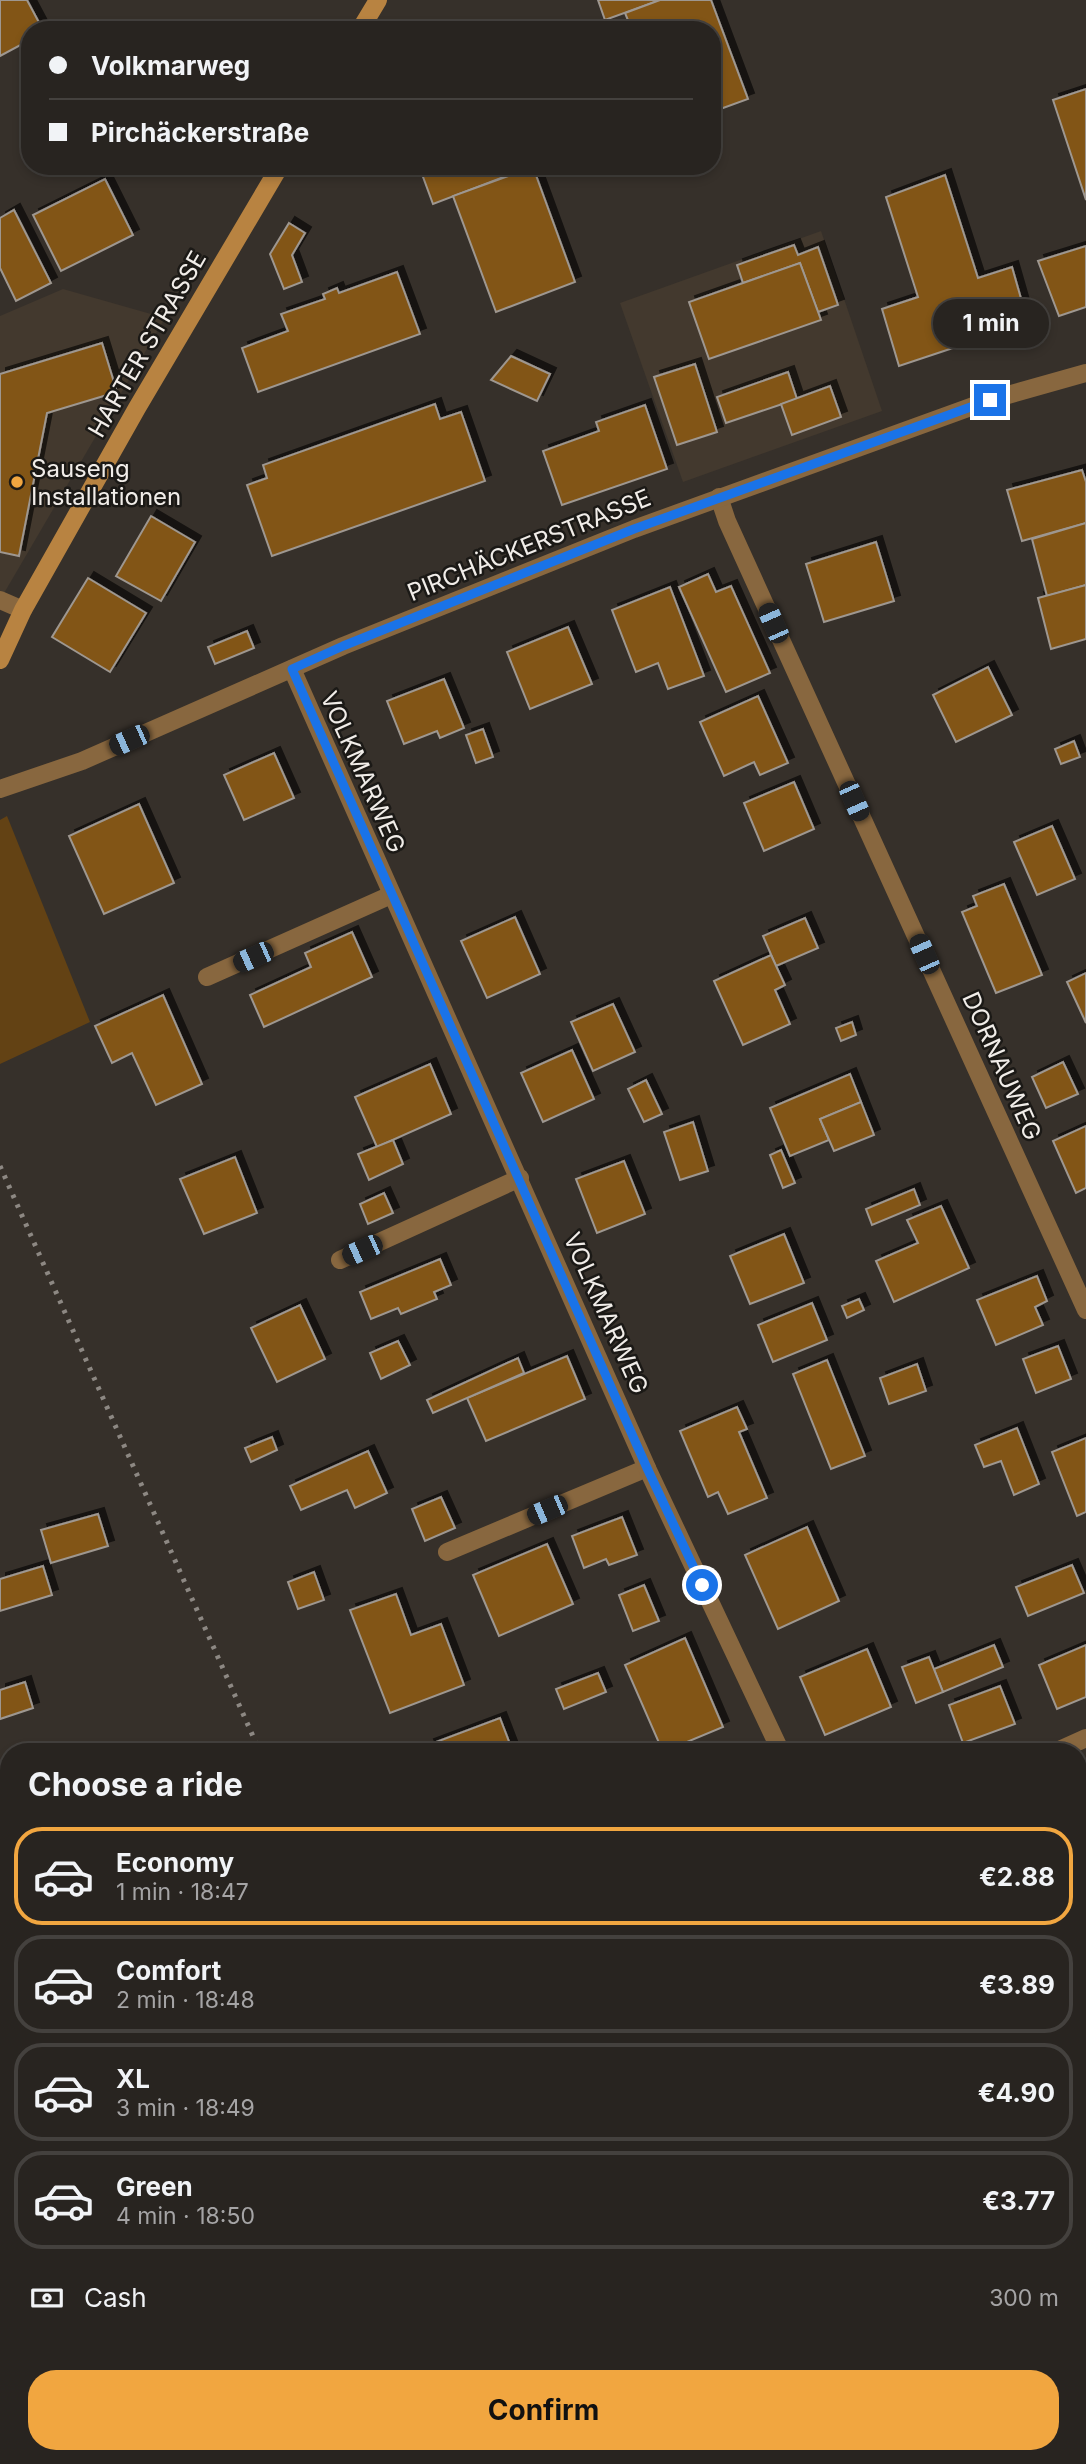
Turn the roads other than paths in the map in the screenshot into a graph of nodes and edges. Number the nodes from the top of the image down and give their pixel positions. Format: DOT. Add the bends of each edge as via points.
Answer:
graph roads {
  1 [pos="378,0"];
  2 [pos="365,21"];
  3 [pos="275,175"];
  4 [pos="1086,373"];
  5 [pos="719,497"];
  6 [pos="0,600"];
  7 [pos="23,610"];
  8 [pos="0,660"];
  9 [pos="292,669"];
  10 [pos="0,789"];
  11 [pos="391,895"];
  12 [pos="207,977"];
  13 [pos="520,1178"];
  14 [pos="340,1260"];
  15 [pos="1086,1310"];
  16 [pos="647,1468"];
  17 [pos="447,1552"];
  18 [pos="775,1743"];
  1 -- 2 [label="main road"];
  3 -- 7 [label="main road, HARTER STRASSE"];
  4 -- 5 [label="street, PIRCHÄCKERSTRASSE" via="978,404"];
  5 -- 9 [label="street, PIRCHÄCKERSTRASSE"];
  5 -- 15 [label="street, DORNAUWEG"];
  6 -- 7 [label="street"];
  7 -- 8 [label="main road, HARTER STRASSE"];
  9 -- 10 [label="street, PIRCHÄCKERSTRASSE" via="82,761"];
  9 -- 11 [label="street, VOLKMARWEG"];
  11 -- 12 [label="street"];
  11 -- 13 [label="street, VOLKMARWEG"];
  13 -- 14 [label="street"];
  13 -- 16 [label="street, VOLKMARWEG"];
  16 -- 17 [label="street"];
  16 -- 18 [label="street, VOLKMARWEG"];
}
